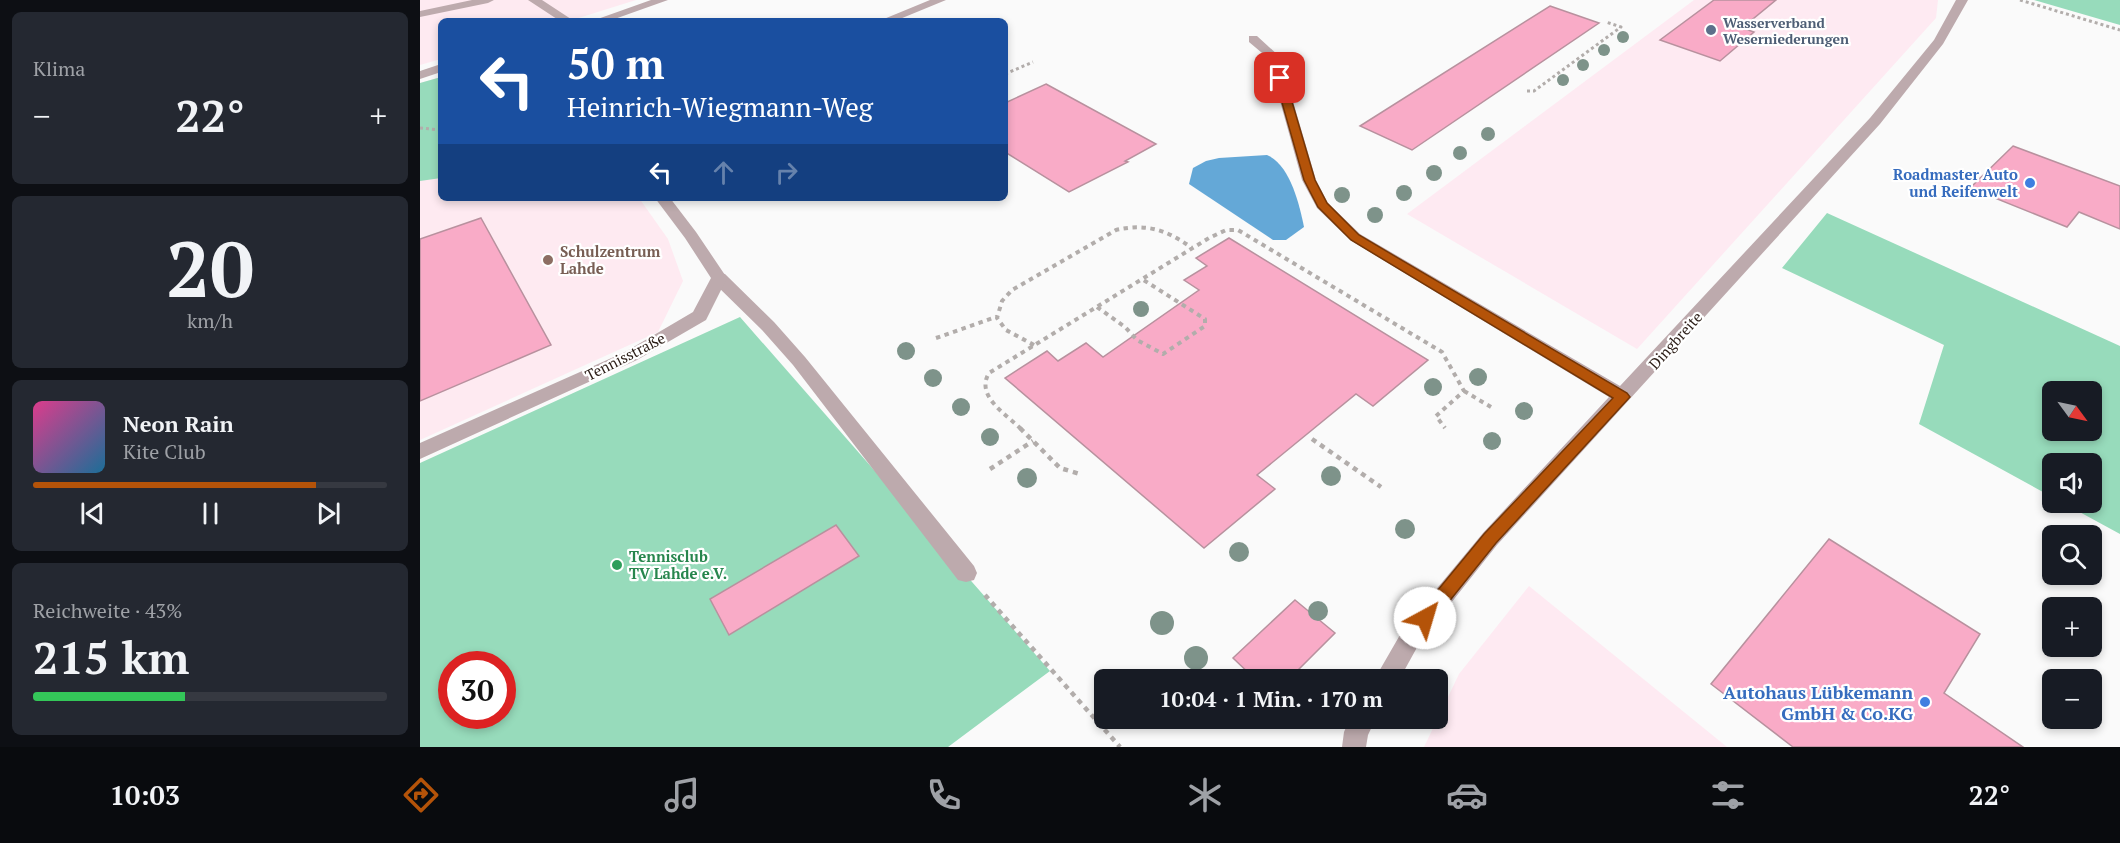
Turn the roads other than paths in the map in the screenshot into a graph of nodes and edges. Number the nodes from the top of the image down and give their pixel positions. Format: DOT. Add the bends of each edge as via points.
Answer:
graph roads {
  1 [pos="488,0"];
  2 [pos="534,0"];
  3 [pos="662,0"];
  4 [pos="940,0"];
  5 [pos="1962,0"];
  6 [pos="420,14"];
  7 [pos="563,18"];
  8 [pos="607,18"];
  9 [pos="893,18"];
  10 [pos="1253,39"];
  11 [pos="438,70"];
  12 [pos="420,75"];
  13 [pos="664,201"];
  14 [pos="719,278"];
  15 [pos="1623,397"];
  16 [pos="420,451"];
  17 [pos="966,573"];
  18 [pos="1392,669"];
  19 [pos="1358,729"];
  20 [pos="1354,747"];
  1 -- 6 [label="street"];
  2 -- 7 [label="street"];
  3 -- 8 [label="street"];
  4 -- 9 [label="street"];
  5 -- 15 [label="street, Dingbreite" via="1939,41 1875,122"];
  10 -- 15 [label="street" via="1274,57 1309,180 1328,211 1355,237"];
  11 -- 12 [label="street"];
  13 -- 14 [label="street"];
  14 -- 16 [label="street, Tennisstraße" via="700,316 631,356"];
  14 -- 17 [label="street" via="800,361"];
  15 -- 18 [label="street, Dingbreite" via="1490,539 1412,635"];
  19 -- 20 [label="street"];
}
